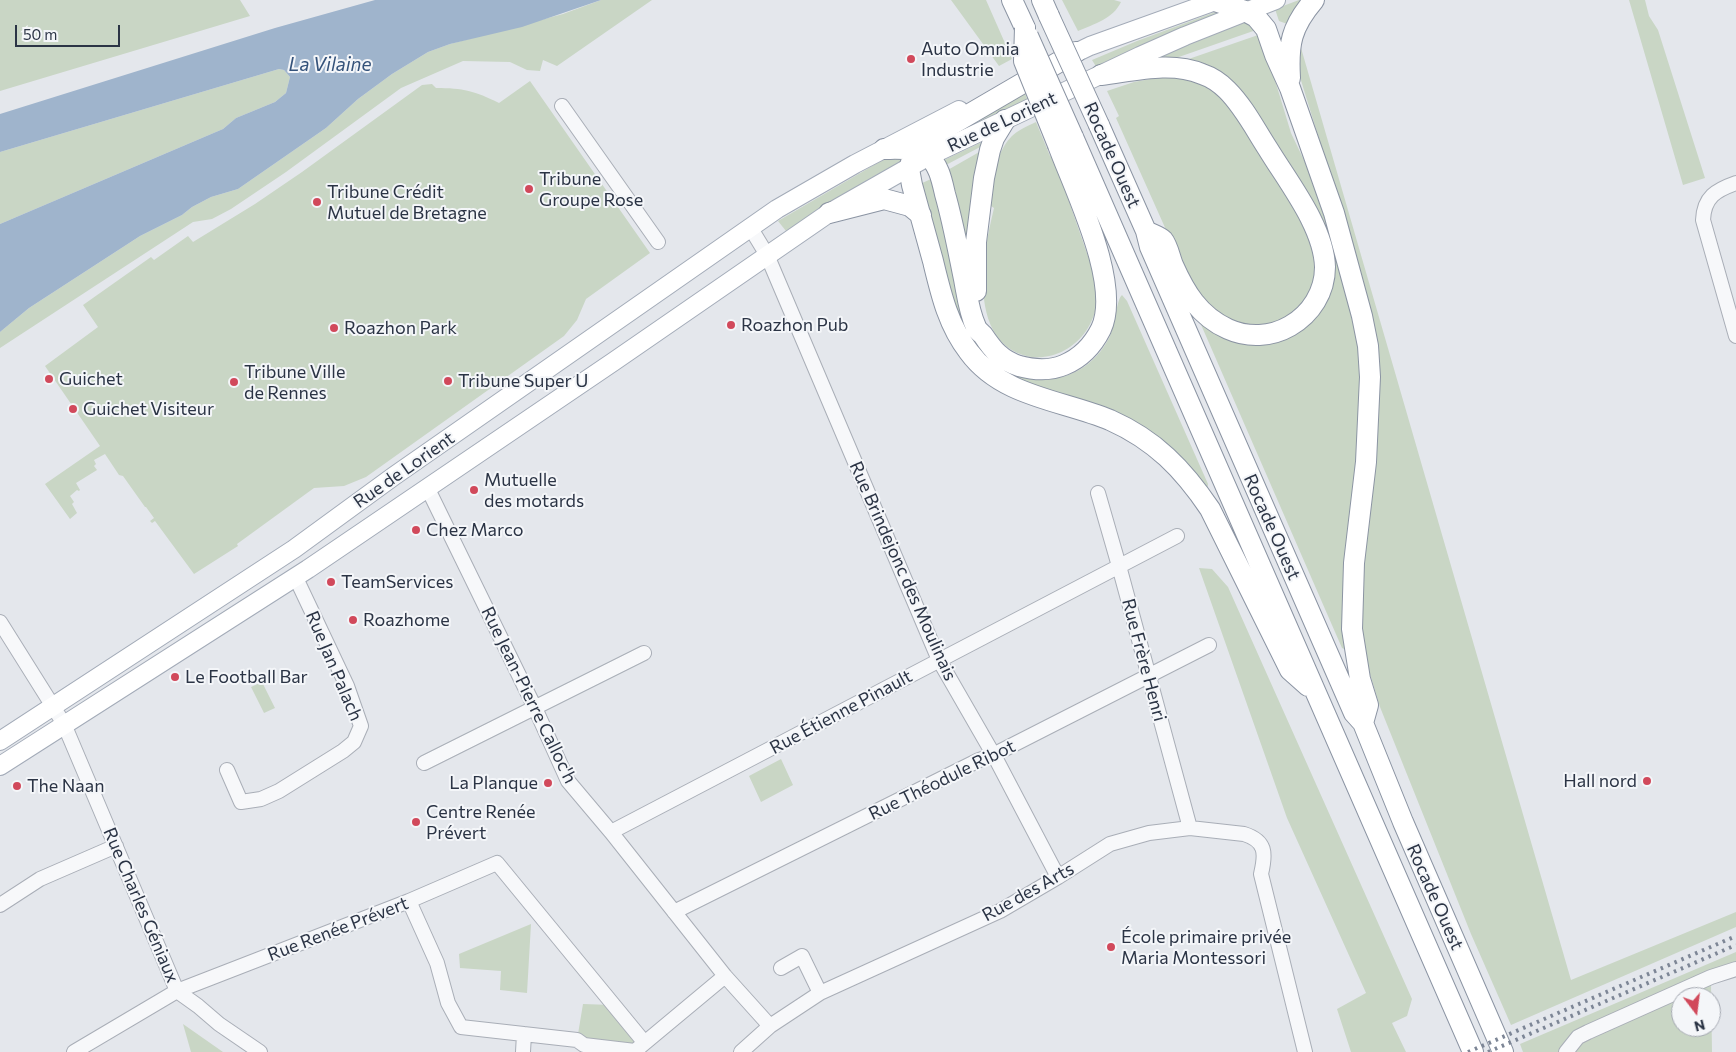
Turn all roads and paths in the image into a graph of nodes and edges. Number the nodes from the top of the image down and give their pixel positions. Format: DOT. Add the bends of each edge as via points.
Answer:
graph roads {
  1 [pos="1012,0"];
  2 [pos="1216,0"];
  3 [pos="1276,0"];
  4 [pos="1314,0"];
  5 [pos="1046,8"];
  6 [pos="1245,11"];
  7 [pos="1076,52"];
  8 [pos="1101,75"];
  9 [pos="1290,88"];
  10 [pos="562,106"];
  11 [pos="1005,120"];
  12 [pos="1065,141"];
  13 [pos="884,149"];
  14 [pos="918,159"];
  15 [pos="1736,183"];
  16 [pos="830,213"];
  17 [pos="921,215"];
  18 [pos="750,227"];
  19 [pos="1146,231"];
  20 [pos="658,242"];
  21 [pos="767,255"];
  22 [pos="982,334"];
  23 [pos="1736,336"];
  24 [pos="427,487"];
  25 [pos="1098,493"];
  26 [pos="1177,536"];
  27 [pos="1119,566"];
  28 [pos="295,576"];
  29 [pos="0,622"];
  30 [pos="1209,645"];
  31 [pos="644,653"];
  32 [pos="939,660"];
  33 [pos="1148,677"];
  34 [pos="1315,692"];
  35 [pos="54,706"];
  36 [pos="536,708"];
  37 [pos="1362,723"];
  38 [pos="64,724"];
  39 [pos="0,741"];
  40 [pos="994,755"];
  41 [pos="424,763"];
  42 [pos="0,766"];
  43 [pos="227,770"];
  44 [pos="1190,828"];
  45 [pos="611,832"];
  46 [pos="116,846"];
  47 [pos="1058,877"];
  48 [pos="409,901"];
  49 [pos="0,906"];
  50 [pos="674,912"];
  51 [pos="781,968"];
  52 [pos="1736,969"];
  53 [pos="725,976"];
  54 [pos="177,991"];
  55 [pos="820,993"];
  56 [pos="770,1026"];
  57 [pos="524,1034"];
  58 [pos="644,1042"];
  59 [pos="74,1052"];
  60 [pos="260,1052"];
  61 [pos="523,1052"];
  62 [pos="741,1052"];
  63 [pos="1305,1052"];
  64 [pos="1473,1052"];
  65 [pos="1504,1052"];
  66 [pos="1566,1052"];
  1 -- 12 [label="highway, bridge" via="1025,28 1024,61"];
  2 -- 6 [label="highway"];
  2 -- 7 [label="main road, Rue de Lorient"];
  3 -- 6 [label="main road, Rue de Lorient"];
  4 -- 9 [label="highway" via="1294,28 1288,55"];
  5 -- 19 [label="highway, Rocade Ouest, bridge"];
  6 -- 8 [label="main road, Rue de Lorient"];
  6 -- 9 [label="highway" via="1256,17 1266,29"];
  7 -- 13 [label="main road, Rue de Lorient"];
  7 -- 14 [label="highway" via="944,129"];
  8 -- 11 [label="main road, Rue de Lorient"];
  8 -- 19 [label="highway" via="1176,68 1203,74 1226,88 1246,114 1309,216 1323,255 1323,286 1309,310 1290,326 1258,335 1236,332 1209,319 1195,305 1163,241"];
  9 -- 37 [label="highway" via="1334,213 1368,346 1370,378 1366,462 1352,604 1352,629 1368,705"];
  10 -- 20 [label="street"];
  11 -- 14 [label="main road, Rue de Lorient"];
  11 -- 22 [label="highway" via="990,150 976,234 975,288"];
  12 -- 22 [label="highway" via="1103,272 1107,304 1102,325 1092,344 1079,356 1066,364 1047,369 1032,369 1008,361 991,348"];
  12 -- 34 [label="highway, Rocade Ouest"];
  13 -- 14 [label="highway"];
  13 -- 18 [label="main road, Rue de Lorient" via="777,208"];
  14 -- 16 [label="main road, Rue de Lorient"];
  14 -- 17 [label="highway" via="912,185"];
  14 -- 22 [label="highway" via="941,177 970,307 976,329"];
  15 -- 23 [label="street" via="1722,188 1710,198 1703,220"];
  16 -- 17 [label="highway" via="884,199 910,206"];
  16 -- 21 [label="main road, Rue de Lorient"];
  17 -- 34 [label="highway" via="950,320 973,358 1015,389 1108,419 1128,429 1156,446 1177,466 1194,484 1210,509 1290,670"];
  18 -- 21 [label="street"];
  18 -- 35 [label="main road, Rue de Lorient" via="394,476 294,550"];
  19 -- 37 [label="highway, Rocade Ouest" via="1354,713"];
  21 -- 24 [label="main road, Rue de Lorient"];
  21 -- 32 [label="street, Rue Brindejonc des Moulinais"];
  24 -- 28 [label="main road, Rue de Lorient"];
  24 -- 36 [label="street, Rue Jean-Pierre Calloc'h"];
  25 -- 27 [label="street, Rue Frère Henri"];
  26 -- 27 [label="street, Rue Étienne Pinault"];
  27 -- 32 [label="street, Rue Étienne Pinault"];
  27 -- 33 [label="street, Rue Frère Henri"];
  28 -- 38 [label="main road, Rue de Lorient"];
  28 -- 43 [label="street, Rue Jan Palach" via="347,686 361,726 354,742 343,751 261,799 241,802"];
  29 -- 35 [label="street"];
  30 -- 33 [label="street, Rue Théodule Ribot"];
  31 -- 36 [label="street"];
  32 -- 40 [label="street, Rue Brindejonc des Moulinais"];
  32 -- 45 [label="street, Rue Étienne Pinault"];
  33 -- 40 [label="street, Rue Théodule Ribot"];
  33 -- 44 [label="street, Rue Frère Henri"];
  34 -- 64 [label="highway, Rocade Ouest"];
  35 -- 38 [label="street"];
  35 -- 39 [label="main road, Rue de Lorient"];
  36 -- 41 [label="street"];
  36 -- 45 [label="street, Rue Jean-Pierre Calloc'h" via="568,781"];
  37 -- 65 [label="highway, Rocade Ouest" via="1402,822"];
  38 -- 42 [label="main road, Rue de Lorient"];
  38 -- 46 [label="street, Rue Charles Géniaux"];
  40 -- 47 [label="street, Rue Brindejonc des Moulinais"];
  40 -- 50 [label="street, Rue Théodule Ribot"];
  44 -- 47 [label="street, Rue des Arts" via="1149,833 1110,844"];
  44 -- 63 [label="street, Rue des Arts" via="1244,834 1262,844 1261,874"];
  45 -- 50 [label="street, Rue Jean-Pierre Calloc'h"];
  46 -- 49 [label="street" via="40,879"];
  46 -- 54 [label="street, Rue Charles Géniaux"];
  47 -- 55 [label="street, Rue des Arts" via="1000,910"];
  48 -- 54 [label="street, Rue Renée Prévert"];
  48 -- 57 [label="street" via="437,963 448,1003 461,1027"];
  48 -- 58 [label="street, Rue Renée Prévert" via="497,863"];
  50 -- 53 [label="street, Rue Jean-Pierre Calloc'h"];
  51 -- 55 [label="street" via="802,956"];
  52 -- 66 [label="street" via="1588,1032 1578,1037"];
  53 -- 56 [label="street, Rue Jean-Pierre Calloc'h"];
  53 -- 58 [label="street"];
  54 -- 59 [label="street, Rue Renée Prévert"];
  54 -- 60 [label="street, Rue Charles Géniaux"];
  55 -- 56 [label="street, Rue des Arts"];
  56 -- 62 [label="street, Rue des Arts"];
  57 -- 58 [label="street" via="635,1051"];
  57 -- 61 [label="street"];
}
